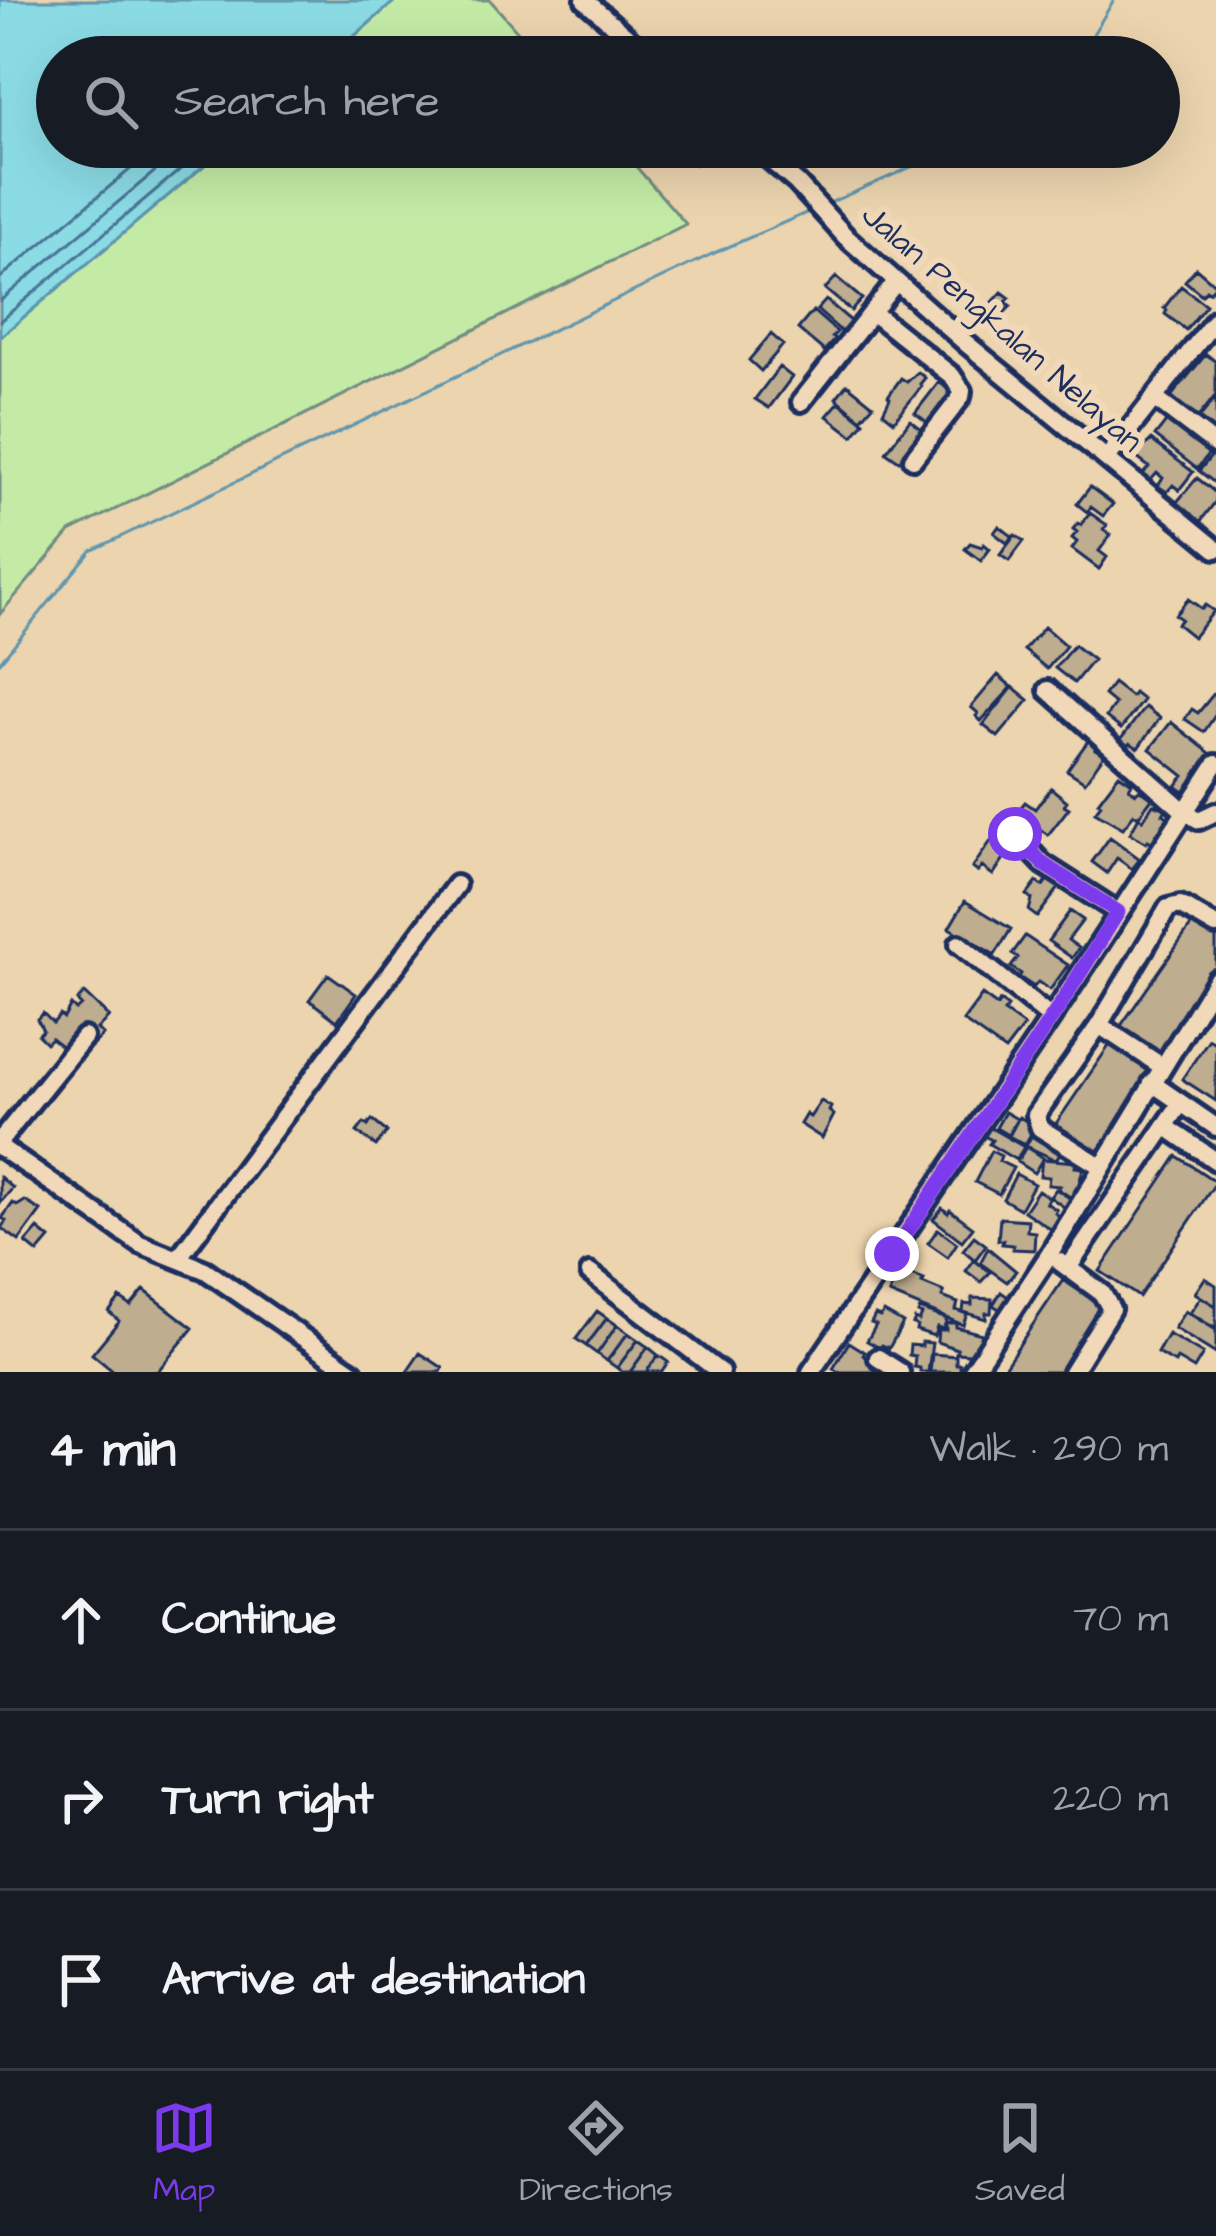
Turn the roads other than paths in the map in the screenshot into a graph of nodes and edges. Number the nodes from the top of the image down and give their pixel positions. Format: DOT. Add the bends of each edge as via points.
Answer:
graph roads {
  1 [pos="585,0"];
  2 [pos="626,36"];
  3 [pos="780,168"];
  4 [pos="896,282"];
  5 [pos="872,312"];
  6 [pos="1216,319"];
  7 [pos="1154,398"];
  8 [pos="801,402"];
  9 [pos="1216,445"];
  10 [pos="1107,458"];
  11 [pos="913,459"];
  12 [pos="1216,549"];
  13 [pos="1048,690"];
  14 [pos="1216,764"];
  15 [pos="1184,812"];
  16 [pos="1216,812"];
  17 [pos="1015,834"];
  18 [pos="456,885"];
  19 [pos="1118,912"];
  20 [pos="1216,926"];
  21 [pos="959,944"];
  22 [pos="1216,980"];
  23 [pos="1051,1018"];
  24 [pos="1099,1025"];
  25 [pos="84,1037"];
  26 [pos="1158,1075"];
  27 [pos="1181,1103"];
  28 [pos="1165,1126"];
  29 [pos="1216,1127"];
  30 [pos="0,1144"];
  31 [pos="1216,1161"];
  32 [pos="1102,1167"];
  33 [pos="1049,1255"];
  34 [pos="178,1257"];
  35 [pos="1068,1268"];
  36 [pos="590,1273"];
  37 [pos="878,1358"];
  38 [pos="353,1372"];
  39 [pos="720,1372"];
  40 [pos="811,1372"];
  41 [pos="900,1372"];
  42 [pos="972,1372"];
  43 [pos="1072,1372"];
  1 -- 2 [label="street"];
  3 -- 4 [label="street, Jalan Pengkalan Nelayan"];
  4 -- 5 [label="street"];
  4 -- 10 [label="street, Jalan Pengkalan Nelayan"];
  5 -- 8 [label="street"];
  5 -- 11 [label="street" via="962,391"];
  6 -- 7 [label="street"];
  7 -- 9 [label="street"];
  7 -- 10 [label="street"];
  10 -- 12 [label="street, Jalan Pengkalan Nelayan"];
  13 -- 15 [label="street"];
  14 -- 15 [label="street"];
  15 -- 16 [label="street" via="1199,820"];
  15 -- 19 [label="street"];
  17 -- 19 [label="street" via="1043,864"];
  18 -- 34 [label="street"];
  19 -- 23 [label="street"];
  20 -- 24 [label="street" via="1170,907"];
  21 -- 23 [label="street"];
  22 -- 26 [label="street"];
  23 -- 40 [label="street"];
  24 -- 26 [label="street"];
  24 -- 32 [label="street" via="1036,1120"];
  25 -- 30 [label="street"];
  26 -- 27 [label="street"];
  26 -- 32 [label="street"];
  27 -- 28 [label="street"];
  27 -- 29 [label="street"];
  28 -- 31 [label="street"];
  28 -- 35 [label="street"];
  30 -- 34 [label="street" via="140,1244"];
  32 -- 33 [label="street"];
  33 -- 35 [label="street"];
  33 -- 42 [label="street"];
  34 -- 38 [label="street"];
  35 -- 43 [label="street" via="1111,1309"];
  36 -- 39 [label="street"];
  37 -- 41 [label="street"];
}
